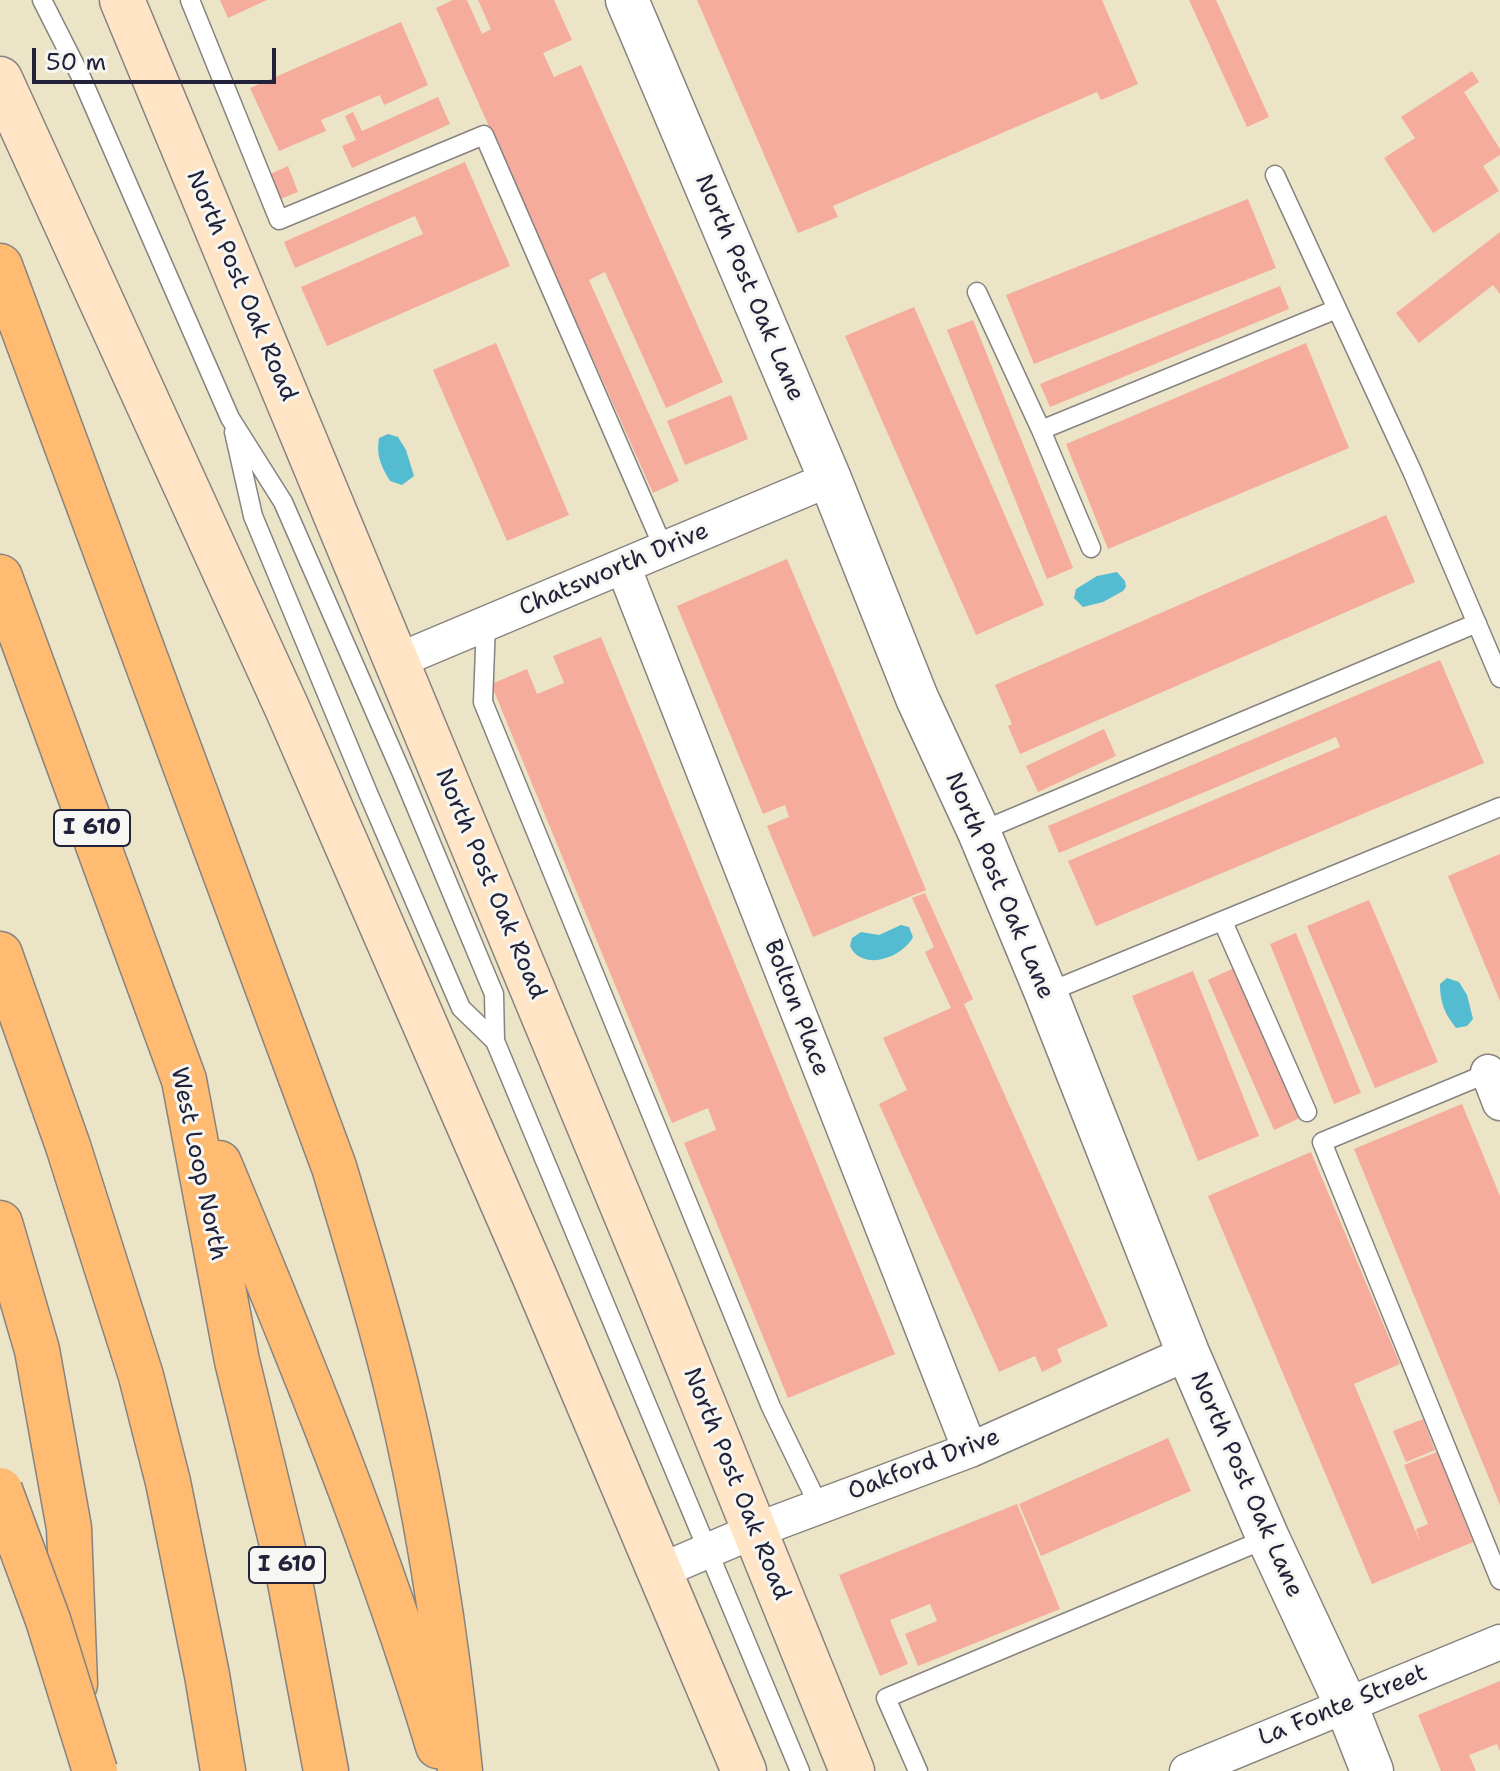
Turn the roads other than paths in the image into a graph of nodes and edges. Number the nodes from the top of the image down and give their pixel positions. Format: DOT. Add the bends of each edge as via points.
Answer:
graph roads {
  1 [pos="42,0"];
  2 [pos="122,0"];
  3 [pos="190,0"];
  4 [pos="627,0"];
  5 [pos="0,79"];
  6 [pos="1275,175"];
  7 [pos="0,266"];
  8 [pos="977,292"];
  9 [pos="1337,309"];
  10 [pos="230,418"];
  11 [pos="1041,430"];
  12 [pos="830,479"];
  13 [pos="1091,548"];
  14 [pos="664,549"];
  15 [pos="623,566"];
  16 [pos="0,577"];
  17 [pos="486,623"];
  18 [pos="1477,623"];
  19 [pos="397,661"];
  20 [pos="1500,678"];
  21 [pos="1500,807"];
  22 [pos="979,832"];
  23 [pos="1223,922"];
  24 [pos="0,954"];
  25 [pos="1046,993"];
  26 [pos="495,1041"];
  27 [pos="184,1080"];
  28 [pos="1496,1081"];
  29 [pos="1307,1112"];
  30 [pos="0,1223"];
  31 [pos="1188,1353"];
  32 [pos="970,1450"];
  33 [pos="0,1490"];
  34 [pos="819,1506"];
  35 [pos="754,1531"];
  36 [pos="1268,1538"];
  37 [pos="707,1551"];
  38 [pos="658,1572"];
  39 [pos="1500,1580"];
  40 [pos="1500,1642"];
  41 [pos="1346,1705"];
  42 [pos="78,1771"];
  43 [pos="95,1771"];
  44 [pos="223,1771"];
  45 [pos="326,1771"];
  46 [pos="445,1771"];
  47 [pos="460,1771"];
  48 [pos="744,1771"];
  49 [pos="800,1771"];
  50 [pos="852,1771"];
  51 [pos="918,1771"];
  52 [pos="1187,1771"];
  53 [pos="1372,1771"];
  1 -- 10 [label="lane"];
  2 -- 19 [label="main road, North Post Oak Road"];
  3 -- 14 [label="lane" via="279,220 484,135"];
  4 -- 12 [label="street, North Post Oak Lane"];
  5 -- 38 [label="main road" via="287,708"];
  6 -- 9 [label="lane"];
  7 -- 47 [label="highway" via="334,1167 374,1298 418,1482"];
  8 -- 11 [label="lane"];
  9 -- 11 [label="lane"];
  9 -- 18 [label="lane"];
  10 -- 26 [label="lane" via="283,502 403,776 494,994"];
  10 -- 26 [label="lane" via="253,516 368,793 461,1008"];
  11 -- 13 [label="lane"];
  12 -- 14 [label="street, Chatsworth Drive"];
  12 -- 22 [label="street, North Post Oak Lane" via="917,698"];
  14 -- 15 [label="street, Chatsworth Drive"];
  15 -- 17 [label="street, Chatsworth Drive"];
  15 -- 32 [label="street, Bolton Place"];
  16 -- 27 [label="highway, West Loop North / I 610"];
  17 -- 19 [label="street, Chatsworth Drive"];
  17 -- 34 [label="lane" via="483,702 771,1407"];
  18 -- 20 [label="lane"];
  18 -- 22 [label="lane"];
  19 -- 35 [label="main road, North Post Oak Road"];
  21 -- 23 [label="lane"];
  22 -- 25 [label="street, North Post Oak Lane"];
  23 -- 25 [label="lane"];
  23 -- 29 [label="lane"];
  24 -- 44 [label="highway" via="141,1376 168,1482"];
  25 -- 31 [label="street, North Post Oak Lane"];
  26 -- 37 [label="lane"];
  27 -- 45 [label="highway, West Loop North / I 610" via="237,1361 286,1561"];
  27 -- 46 [label="highway" via="366,1529"];
  28 -- 39 [label="lane" via="1322,1142"];
  30 -- 42 [label="highway" via="37,1350 69,1528"];
  31 -- 32 [label="street, Oakford Drive"];
  31 -- 36 [label="street, North Post Oak Lane"];
  32 -- 34 [label="street, Oakford Drive"];
  33 -- 43 [label="highway, bridge"];
  34 -- 35 [label="street, Oakford Drive"];
  35 -- 37 [label="street, Oakford Drive"];
  35 -- 50 [label="main road, North Post Oak Road"];
  36 -- 41 [label="street, North Post Oak Lane"];
  36 -- 51 [label="lane" via="886,1698"];
  37 -- 38 [label="street, Oakford Drive"];
  37 -- 49 [label="lane"];
  38 -- 48 [label="main road"];
  40 -- 41 [label="street, La Fonte Street"];
  41 -- 52 [label="street, La Fonte Street"];
  41 -- 53 [label="street, North Post Oak Lane"];
}
